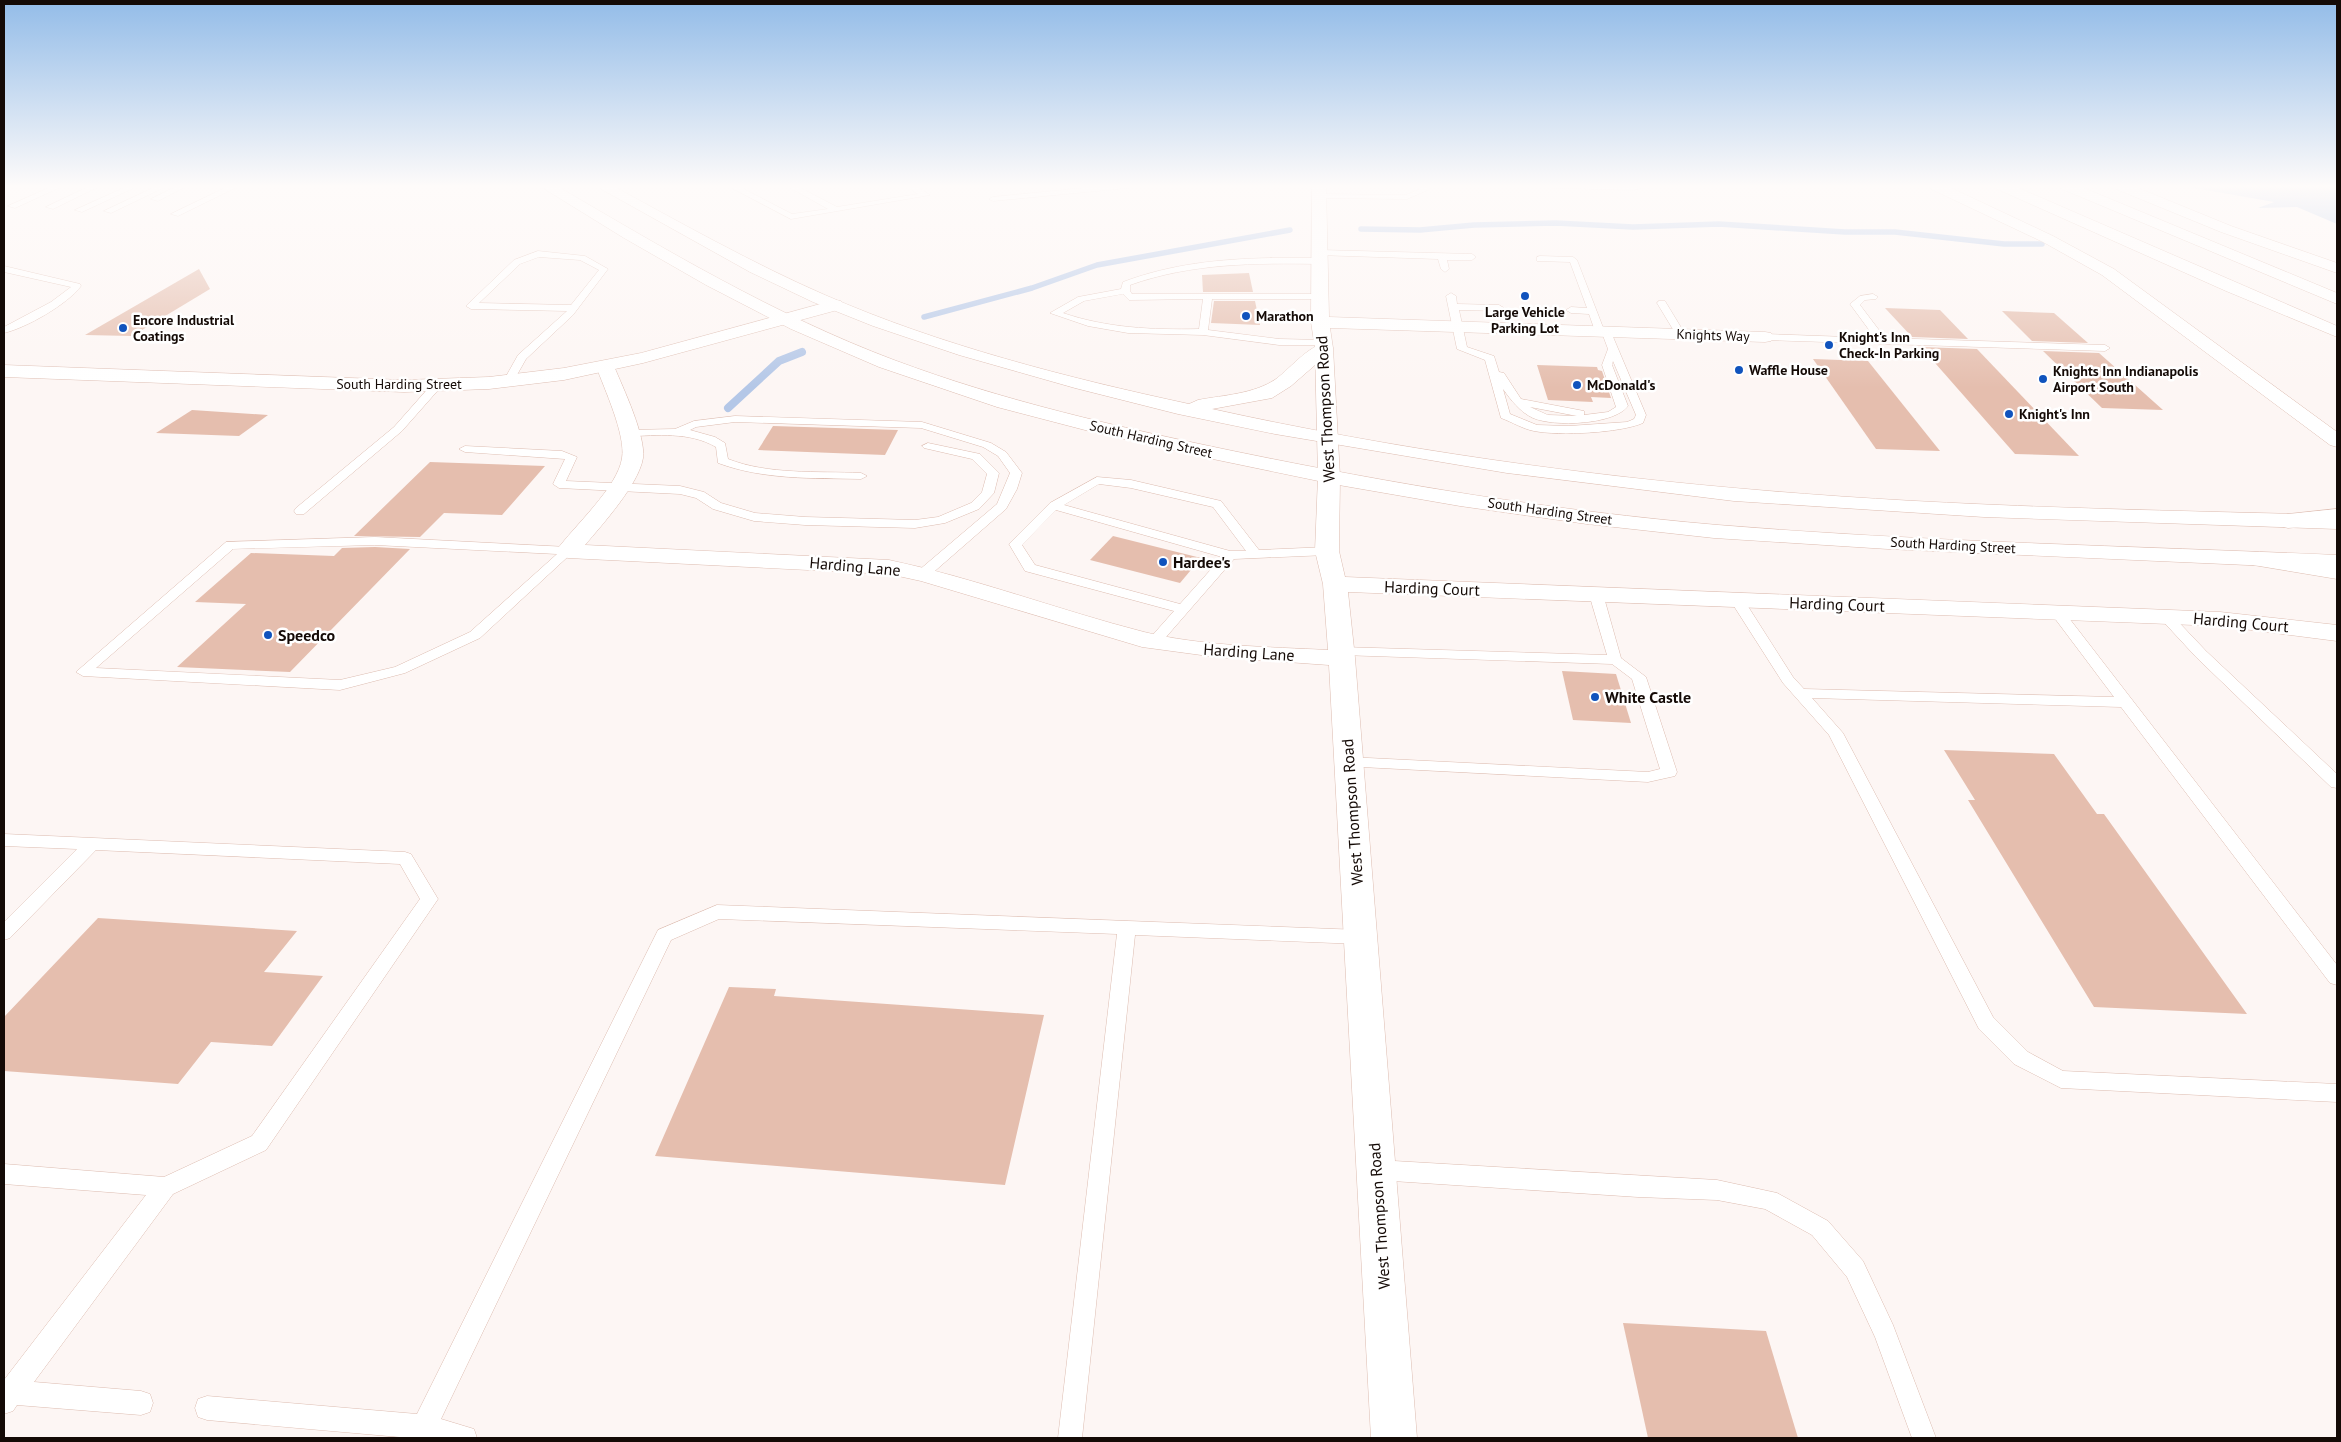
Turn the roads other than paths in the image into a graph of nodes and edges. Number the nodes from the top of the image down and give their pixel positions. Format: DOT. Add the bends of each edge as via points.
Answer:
graph roads {
  1 [pos="661,253"];
  2 [pos="728,253"];
  3 [pos="1320,253"];
  4 [pos="2074,253"];
  5 [pos="2154,253"];
  6 [pos="2226,253"];
  7 [pos="2295,253"];
  8 [pos="1320,257"];
  9 [pos="1442,257"];
  10 [pos="1472,257"];
  11 [pos="1540,259"];
  12 [pos="2337,268"];
  13 [pos="4,269"];
  14 [pos="1445,269"];
  15 [pos="1125,291"];
  16 [pos="1451,296"];
  17 [pos="1208,297"];
  18 [pos="1873,297"];
  19 [pos="2337,300"];
  20 [pos="1662,303"];
  21 [pos="835,305"];
  22 [pos="1454,307"];
  23 [pos="574,308"];
  24 [pos="1499,308"];
  25 [pos="1571,310"];
  26 [pos="1592,311"];
  27 [pos="787,320"];
  28 [pos="1322,327"];
  29 [pos="1458,327"];
  30 [pos="4,330"];
  31 [pos="1203,332"];
  32 [pos="1603,332"];
  33 [pos="2337,332"];
  34 [pos="1680,334"];
  35 [pos="1765,337"];
  36 [pos="1882,341"];
  37 [pos="2105,348"];
  38 [pos="1614,349"];
  39 [pos="1490,358"];
  40 [pos="605,366"];
  41 [pos="4,371"];
  42 [pos="509,380"];
  43 [pos="436,386"];
  44 [pos="1180,409"];
  45 [pos="628,433"];
  46 [pos="673,434"];
  47 [pos="1328,440"];
  48 [pos="2337,441"];
  49 [pos="928,446"];
  50 [pos="465,449"];
  51 [pos="861,476"];
  52 [pos="1329,477"];
  53 [pos="618,487"];
  54 [pos="1054,506"];
  55 [pos="300,511"];
  56 [pos="2337,516"];
  57 [pos="2288,521"];
  58 [pos="2337,522"];
  59 [pos="568,550"];
  60 [pos="1327,551"];
  61 [pos="1230,555"];
  62 [pos="1256,555"];
  63 [pos="2255,559"];
  64 [pos="2337,562"];
  65 [pos="2337,572"];
  66 [pos="923,574"];
  67 [pos="1335,584"];
  68 [pos="1596,594"];
  69 [pos="1737,600"];
  70 [pos="1182,609"];
  71 [pos="2056,612"];
  72 [pos="2166,617"];
  73 [pos="2337,633"];
  74 [pos="1155,641"];
  75 [pos="1341,654"];
  76 [pos="1615,660"];
  77 [pos="1800,693"];
  78 [pos="2126,702"];
  79 [pos="1348,762"];
  80 [pos="2337,783"];
  81 [pos="4,840"];
  82 [pos="92,844"];
  83 [pos="1126,928"];
  84 [pos="4,933"];
  85 [pos="1360,937"];
  86 [pos="2337,978"];
  87 [pos="2337,1093"];
  88 [pos="1376,1170"];
  89 [pos="4,1174"];
  90 [pos="165,1187"];
  91 [pos="6,1395"];
  92 [pos="141,1403"];
  93 [pos="207,1408"];
  94 [pos="424,1427"];
  95 [pos="465,1438"];
  96 [pos="1070,1438"];
  97 [pos="1394,1438"];
  98 [pos="1924,1438"];
  1 -- 27 [label="main road" via="710,282"];
  2 -- 21 [label="main road"];
  3 -- 8 [label="main road, West Thompson Road"];
  4 -- 48 [label="main road" via="2108,272"];
  5 -- 33 [label="main road"];
  6 -- 19 [label="main road"];
  7 -- 12 [label="main road"];
  8 -- 9 [label="lane"];
  8 -- 15 [label="lane" via="1181,268 1146,275 1126,284"];
  8 -- 28 [label="main road, West Thompson Road"];
  9 -- 10 [label="lane"];
  9 -- 14 [label="lane"];
  11 -- 26 [label="lane" via="1573,260"];
  13 -- 30 [label="lane" via="77,286 74,292"];
  15 -- 17 [label="lane" via="1129,297"];
  15 -- 31 [label="lane" via="1081,299 1055,313 1078,322 1148,333"];
  16 -- 22 [label="lane"];
  17 -- 28 [label="lane"];
  17 -- 31 [label="lane"];
  18 -- 36 [label="lane" via="1862,298 1855,304"];
  20 -- 34 [label="lane"];
  21 -- 27 [label="main road, South Harding Street"];
  21 -- 44 [label="main road" via="927,339 1026,369"];
  22 -- 24 [label="lane"];
  22 -- 29 [label="lane"];
  23 -- 23 [label="lane" via="604,270 582,258 538,254 517,262 471,306"];
  23 -- 42 [label="lane" via="522,357"];
  25 -- 26 [label="lane"];
  26 -- 32 [label="lane"];
  27 -- 40 [label="main road, South Harding Street"];
  27 -- 52 [label="main road, South Harding Street" via="882,362 1044,413 1126,434"];
  28 -- 29 [label="main road, Knights Way"];
  28 -- 31 [label="lane" via="1279,342"];
  28 -- 44 [label="main road" via="1284,382 1265,394"];
  28 -- 47 [label="main road, West Thompson Road"];
  29 -- 32 [label="main road, Knights Way"];
  29 -- 39 [label="lane" via="1462,349"];
  32 -- 34 [label="main road, Knights Way"];
  32 -- 38 [label="lane"];
  34 -- 35 [label="main road, Knights Way"];
  35 -- 36 [label="lane, Knights Way"];
  36 -- 37 [label="lane, Knights Way"];
  38 -- 39 [label="lane" via="1607,365 1624,406 1616,413 1602,415 1528,404 1509,392"];
  38 -- 39 [label="lane" via="1641,415 1638,421 1629,425 1535,428 1505,416"];
  40 -- 42 [label="main road, South Harding Street"];
  40 -- 45 [label="main road"];
  41 -- 43 [label="main road, South Harding Street"];
  42 -- 43 [label="main road, South Harding Street"];
  43 -- 55 [label="lane" via="398,428"];
  44 -- 47 [label="main road"];
  45 -- 46 [label="lane"];
  45 -- 53 [label="main road" via="633,459"];
  46 -- 51 [label="lane" via="710,437 721,445 722,460 734,467"];
  46 -- 66 [label="lane" via="694,424 735,420 890,423 922,425 987,445 1002,454 1016,472 1011,489 1002,506"];
  47 -- 52 [label="main road, West Thompson Road"];
  47 -- 57 [label="main road" via="1521,469 1772,498 2028,512"];
  49 -- 53 [label="lane" via="976,456 993,474 988,493 975,506 942,520 915,524 754,517 733,512 700,495 680,490"];
  50 -- 53 [label="lane" via="562,454 571,458 559,484"];
  52 -- 60 [label="main road, West Thompson Road"];
  52 -- 63 [label="main road, South Harding Street" via="1563,514 1709,530 1826,539"];
  53 -- 59 [label="main road"];
  54 -- 61 [label="lane"];
  54 -- 62 [label="lane" via="1097,480 1131,484 1217,504"];
  54 -- 70 [label="lane" via="1015,544 1030,568"];
  56 -- 57 [label="main road"];
  57 -- 58 [label="main road"];
  59 -- 59 [label="lane" via="375,542 230,546 83,672 340,685 400,670 475,635"];
  59 -- 66 [label="main road, Harding Lane" via="858,564"];
  60 -- 62 [label="lane"];
  60 -- 67 [label="main road, West Thompson Road"];
  61 -- 62 [label="lane"];
  61 -- 70 [label="lane"];
  63 -- 64 [label="main road, South Harding Street"];
  63 -- 65 [label="main road"];
  66 -- 74 [label="main road, Harding Lane"];
  67 -- 68 [label="main road, Harding Court"];
  67 -- 75 [label="main road, West Thompson Road"];
  68 -- 69 [label="main road, Harding Court"];
  68 -- 76 [label="lane"];
  69 -- 71 [label="main road, Harding Court"];
  69 -- 77 [label="lane" via="1788,680"];
  70 -- 74 [label="lane"];
  71 -- 72 [label="main road, Harding Court"];
  71 -- 78 [label="lane"];
  72 -- 73 [label="main road, Harding Court" via="2240,621"];
  72 -- 80 [label="lane"];
  74 -- 75 [label="main road, Harding Lane" via="1229,652"];
  75 -- 76 [label="lane"];
  75 -- 79 [label="main road, West Thompson Road"];
  76 -- 79 [label="lane" via="1640,676 1669,772 1648,777"];
  77 -- 78 [label="lane"];
  77 -- 87 [label="lane" via="1836,733 1986,1023 2021,1058 2061,1079"];
  78 -- 86 [label="lane"];
  79 -- 85 [label="main road, West Thompson Road"];
  81 -- 82 [label="lane"];
  82 -- 84 [label="lane"];
  82 -- 90 [label="lane" via="405,858 429,899 260,1143"];
  83 -- 85 [label="lane"];
  83 -- 94 [label="lane" via="717,912 664,935"];
  83 -- 96 [label="lane"];
  85 -- 88 [label="main road, West Thompson Road"];
  88 -- 97 [label="main road, West Thompson Road"];
  88 -- 98 [label="lane" via="1717,1190 1768,1200 1820,1228 1855,1269 1885,1333"];
  89 -- 90 [label="lane"];
  90 -- 91 [label="lane"];
  91 -- 92 [label="lane"];
  93 -- 94 [label="lane"];
  94 -- 95 [label="lane"];
}
